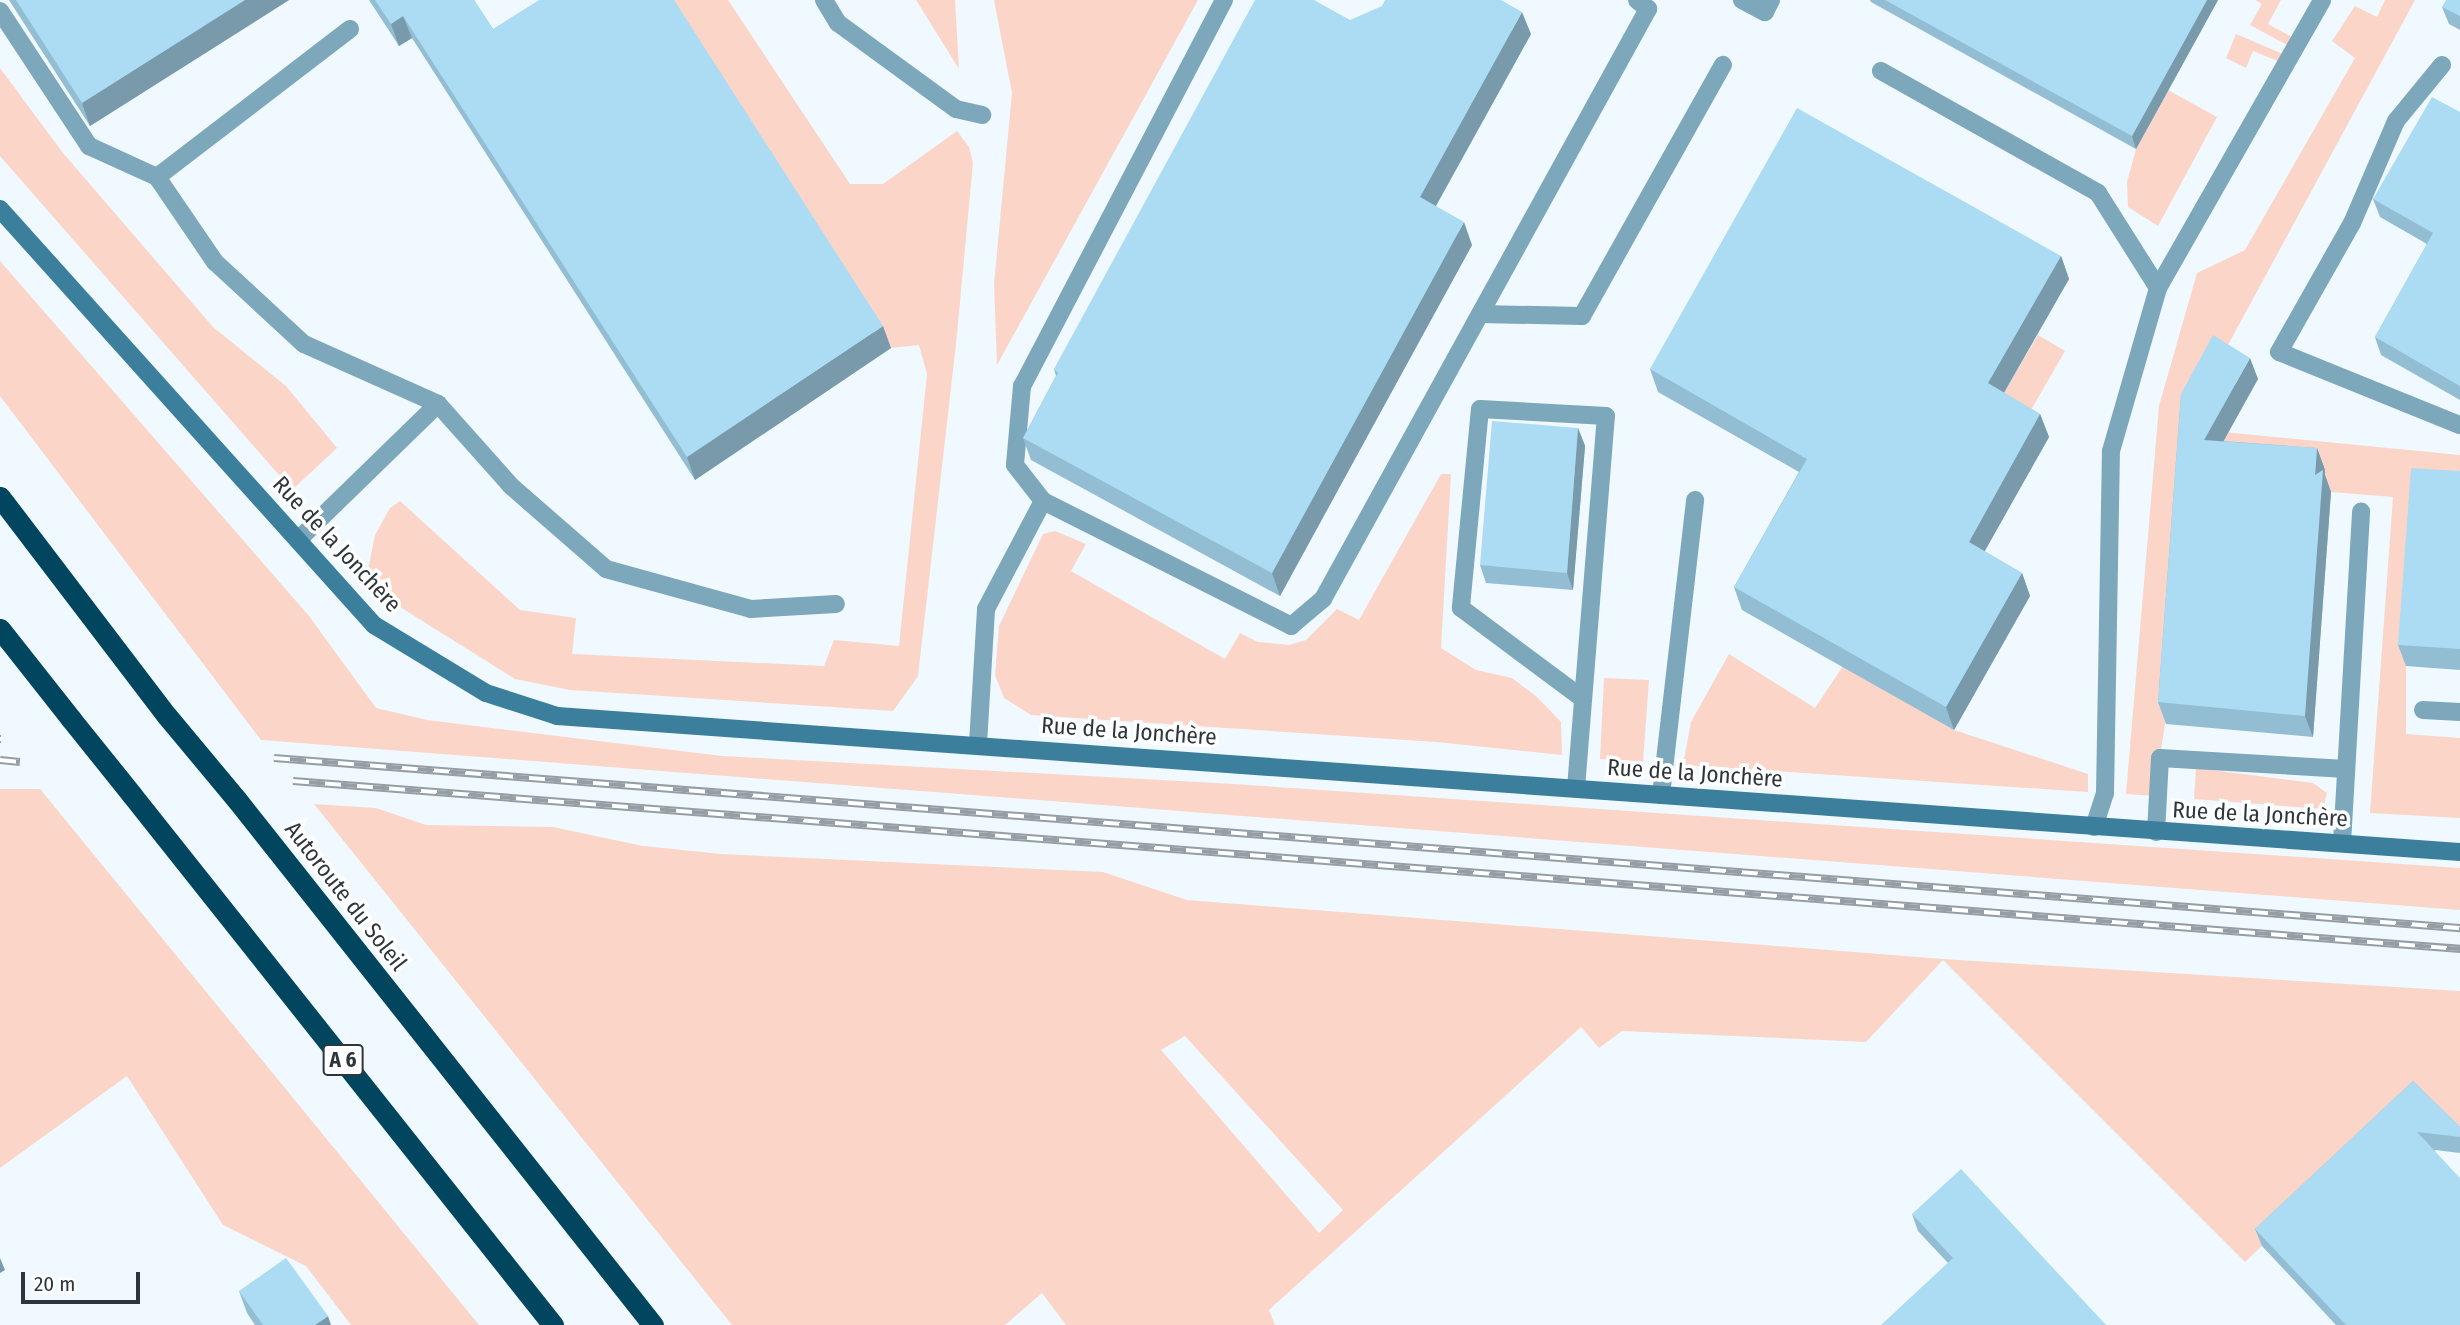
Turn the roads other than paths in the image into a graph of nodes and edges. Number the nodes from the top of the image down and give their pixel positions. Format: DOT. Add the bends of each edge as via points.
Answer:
graph roads {
  1 [pos="824,0"];
  2 [pos="1224,0"];
  3 [pos="1637,0"];
  4 [pos="1742,0"];
  5 [pos="1771,0"];
  6 [pos="2322,0"];
  7 [pos="0,10"];
  8 [pos="350,29"];
  9 [pos="1723,65"];
  10 [pos="2442,65"];
  11 [pos="1881,71"];
  12 [pos="982,115"];
  13 [pos="157,177"];
  14 [pos="0,209"];
  15 [pos="2158,288"];
  16 [pos="1480,314"];
  17 [pos="438,404"];
  18 [pos="2460,425"];
  19 [pos="0,497"];
  20 [pos="1695,500"];
  21 [pos="1043,501"];
  22 [pos="2361,513"];
  23 [pos="298,540"];
  24 [pos="836,604"];
  25 [pos="0,629"];
  26 [pos="1583,699"];
  27 [pos="2423,710"];
  28 [pos="2460,712"];
  29 [pos="978,744"];
  30 [pos="2346,769"];
  31 [pos="1576,788"];
  32 [pos="1661,795"];
  33 [pos="2094,827"];
  34 [pos="2156,832"];
  35 [pos="2342,843"];
  36 [pos="2460,852"];
  37 [pos="553,1325"];
  38 [pos="653,1325"];
  1 -- 12 [label="lane" via="838,23 956,109"];
  2 -- 21 [label="lane" via="1022,386 1015,465"];
  3 -- 16 [label="lane" via="1648,9"];
  4 -- 5 [label="lane" via="1765,12"];
  6 -- 15 [label="lane"];
  7 -- 13 [label="lane" via="89,146"];
  8 -- 13 [label="lane"];
  9 -- 16 [label="lane" via="1582,316"];
  10 -- 18 [label="lane" via="2396,121 2352,223 2279,352"];
  11 -- 15 [label="lane" via="2098,193"];
  13 -- 17 [label="lane" via="215,262 304,344"];
  14 -- 23 [label="street, Rue de la Jonchère"];
  15 -- 33 [label="lane" via="2111,451 2105,793"];
  16 -- 21 [label="lane" via="1324,599 1291,626"];
  17 -- 23 [label="lane"];
  17 -- 24 [label="lane" via="510,486 606,569 751,609"];
  19 -- 38 [label="highway, Autoroute du Soleil, bridge" via="167,716"];
  20 -- 32 [label="lane"];
  21 -- 29 [label="lane" via="986,609"];
  22 -- 30 [label="lane"];
  23 -- 29 [label="street, Rue de la Jonchère" via="374,625 486,693 557,716"];
  25 -- 37 [label="highway, A 6, bridge"];
  26 -- 26 [label="lane" via="1606,416 1480,409 1461,608"];
  26 -- 31 [label="lane"];
  27 -- 28 [label="lane"];
  29 -- 31 [label="street, Rue de la Jonchère"];
  30 -- 34 [label="lane" via="2160,758"];
  30 -- 35 [label="lane"];
  31 -- 32 [label="street, Rue de la Jonchère"];
  32 -- 33 [label="street, Rue de la Jonchère"];
  33 -- 34 [label="street, Rue de la Jonchère"];
  34 -- 35 [label="street, Rue de la Jonchère"];
  35 -- 36 [label="street, Rue de la Jonchère"];
}
